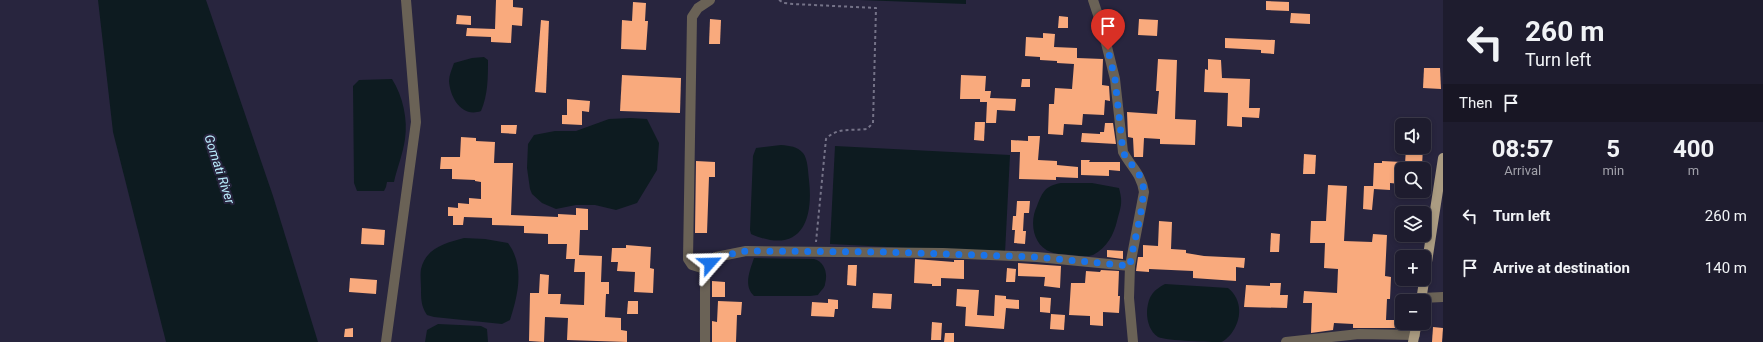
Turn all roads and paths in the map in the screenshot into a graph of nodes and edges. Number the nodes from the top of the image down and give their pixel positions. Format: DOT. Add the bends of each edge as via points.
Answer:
graph roads {
  1 [pos="406,0"];
  2 [pos="710,0"];
  3 [pos="779,0"];
  4 [pos="1093,0"];
  5 [pos="1443,158"];
  6 [pos="815,252"];
  7 [pos="1130,266"];
  8 [pos="705,269"];
  9 [pos="1423,294"];
  10 [pos="1443,297"];
  11 [pos="1431,298"];
  12 [pos="1414,338"];
  13 [pos="386,342"];
  14 [pos="705,342"];
  15 [pos="1135,342"];
  16 [pos="1286,342"];
  1 -- 13 [label="street" via="416,122"];
  2 -- 8 [label="street" via="694,12 691,42 688,259 692,265"];
  3 -- 6 [label="path" via="784,3 876,8 873,123 867,129 838,130 826,139"];
  4 -- 7 [label="street" via="1115,79 1123,152 1139,174 1144,192"];
  5 -- 9 [label="main road"];
  6 -- 7 [label="street" via="1021,256"];
  6 -- 8 [label="street" via="746,251 716,257"];
  7 -- 15 [label="street" via="1129,298"];
  8 -- 14 [label="street"];
  10 -- 11 [label="street"];
  12 -- 16 [label="street" via="1359,334"];
}
